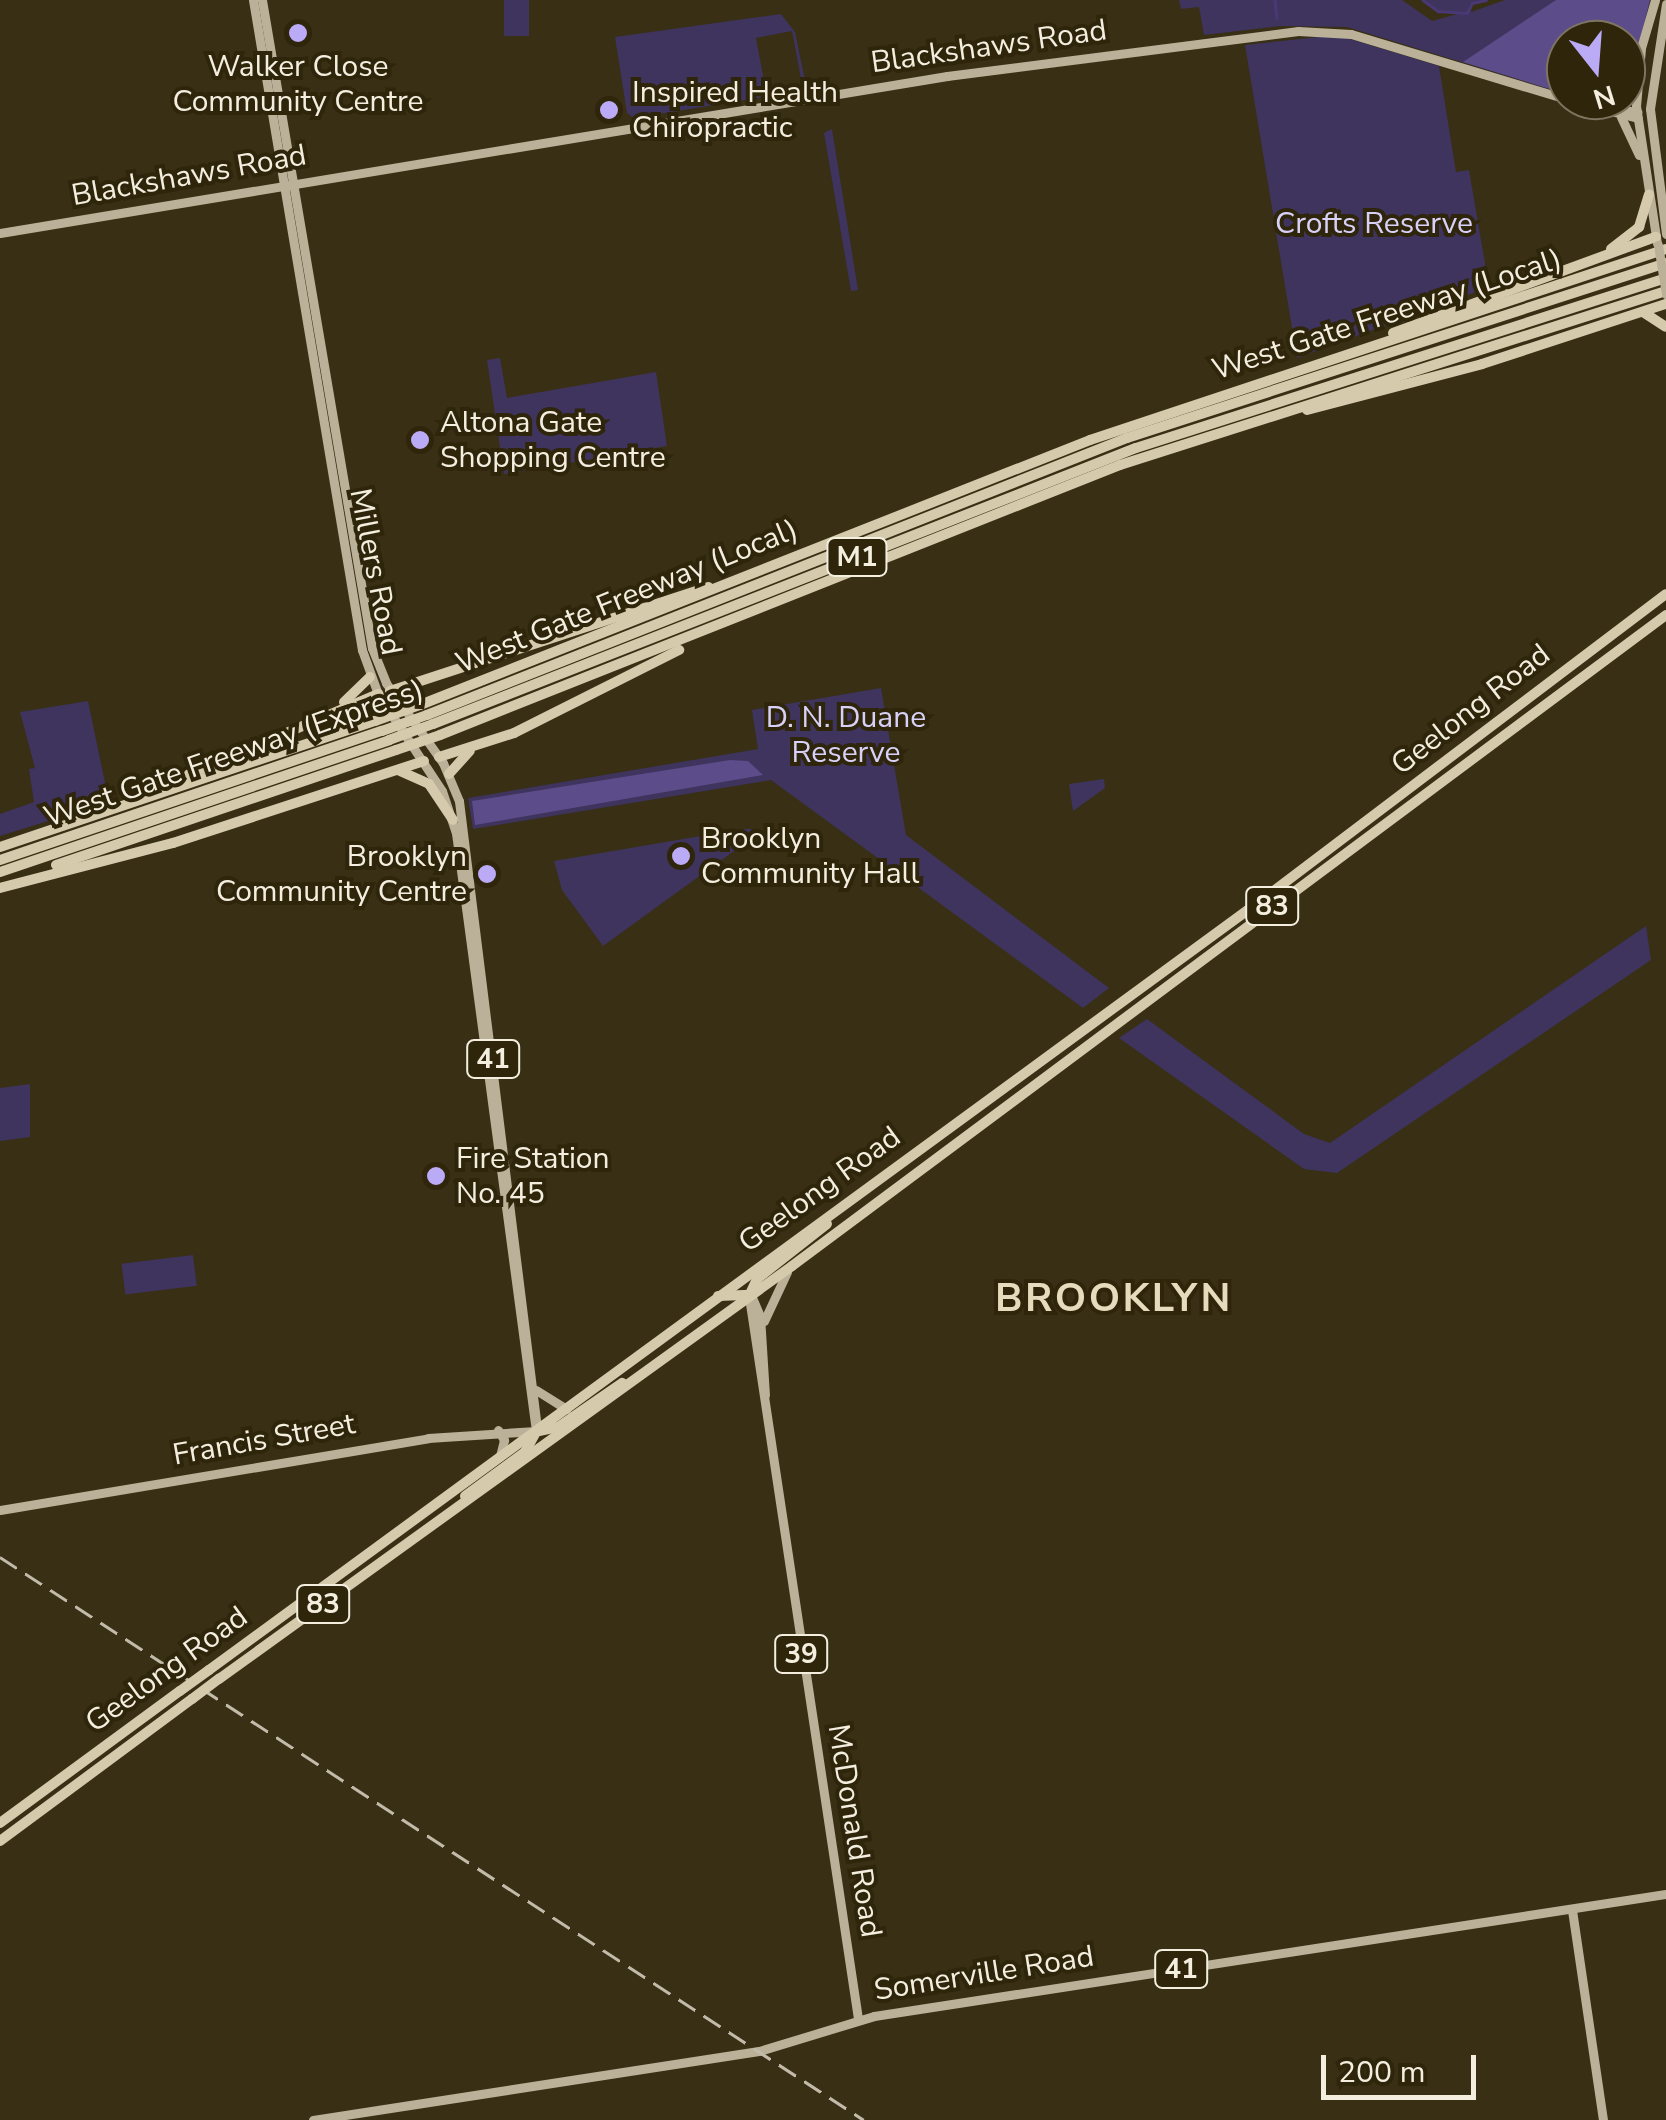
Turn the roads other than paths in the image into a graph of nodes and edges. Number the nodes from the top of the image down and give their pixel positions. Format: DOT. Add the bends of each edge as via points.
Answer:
graph roads {
  1 [pos="253,0"];
  2 [pos="262,0"];
  3 [pos="1655,0"];
  4 [pos="1666,4"];
  5 [pos="1646,42"];
  6 [pos="1546,94"];
  7 [pos="1646,116"];
  8 [pos="1651,116"];
  9 [pos="1622,120"];
  10 [pos="1637,120"];
  11 [pos="1643,162"];
  12 [pos="285,168"];
  13 [pos="308,182"];
  14 [pos="287,185"];
  15 [pos="267,188"];
  16 [pos="1649,195"];
  17 [pos="290,202"];
  18 [pos="0,234"];
  19 [pos="1663,243"];
  20 [pos="1666,262"];
  21 [pos="1584,264"];
  22 [pos="1666,278"];
  23 [pos="1666,291"];
  24 [pos="1666,304"];
  25 [pos="1642,312"];
  26 [pos="1666,328"];
  27 [pos="1356,350"];
  28 [pos="1152,454"];
  29 [pos="868,528"];
  30 [pos="347,540"];
  31 [pos="1666,594"];
  32 [pos="749,614"];
  33 [pos="1666,615"];
  34 [pos="370,678"];
  35 [pos="384,692"];
  36 [pos="430,720"];
  37 [pos="386,736"];
  38 [pos="271,738"];
  39 [pos="479,744"];
  40 [pos="439,757"];
  41 [pos="424,761"];
  42 [pos="394,770"];
  43 [pos="449,774"];
  44 [pos="1399,796"];
  45 [pos="1409,807"];
  46 [pos="84,820"];
  47 [pos="453,820"];
  48 [pos="0,847"];
  49 [pos="0,860"];
  50 [pos="0,872"];
  51 [pos="0,886"];
  52 [pos="900,1164"];
  53 [pos="909,1175"];
  54 [pos="848,1200"];
  55 [pos="792,1266"];
  56 [pos="750,1296"];
  57 [pos="714,1298"];
  58 [pos="728,1312"];
  59 [pos="757,1329"];
  60 [pos="637,1377"];
  61 [pos="531,1388"];
  62 [pos="566,1408"];
  63 [pos="531,1417"];
  64 [pos="485,1429"];
  65 [pos="498,1430"];
  66 [pos="536,1430"];
  67 [pos="500,1456"];
  68 [pos="0,1510"];
  69 [pos="427,1528"];
  70 [pos="0,1824"];
  71 [pos="0,1841"];
  72 [pos="1666,1894"];
  73 [pos="1572,1910"];
  74 [pos="858,2019"];
  75 [pos="313,2120"];
  76 [pos="1603,2120"];
  1 -- 12 [label="main road, Millers Road / 41"];
  2 -- 12 [label="main road, Millers Road / 41"];
  3 -- 5 [label="main road"];
  4 -- 8 [label="main road" via="1654,49"];
  6 -- 13 [label="main road, Blackshaws Road" via="1352,34 1298,31 946,76"];
  7 -- 8 [label="main road"];
  8 -- 19 [label="main road"];
  9 -- 11 [label="main road"];
  10 -- 11 [label="main road"];
  11 -- 16 [label="main road"];
  12 -- 13 [label="main road"];
  12 -- 14 [label="main road, Millers Road / 41"];
  12 -- 15 [label="main road"];
  13 -- 14 [label="main road, Blackshaws Road"];
  13 -- 17 [label="main road"];
  14 -- 15 [label="main road, Blackshaws Road"];
  14 -- 17 [label="main road, Millers Road / 41"];
  15 -- 17 [label="main road"];
  15 -- 18 [label="main road, Blackshaws Road"];
  16 -- 19 [label="main road"];
  16 -- 21 [label="highway" via="1639,227"];
  17 -- 30 [label="main road, Millers Road / 41"];
  19 -- 21 [label="highway"];
  19 -- 23 [label="main road, bridge"];
  19 -- 27 [label="highway, West Gate Freeway (Local) / M1"];
  20 -- 36 [label="highway, West Gate Freeway (Express) / M1" via="1127,438"];
  21 -- 27 [label="highway" via="1462,304"];
  22 -- 36 [label="highway, West Gate Freeway (Express) / M1" via="1122,453"];
  23 -- 28 [label="highway, West Gate Freeway (Local) / M1"];
  24 -- 25 [label="highway"];
  25 -- 26 [label="highway"];
  25 -- 28 [label="highway" via="1482,364"];
  27 -- 29 [label="highway, West Gate Freeway (Local) / M1" via="1130,426"];
  28 -- 32 [label="highway, West Gate Freeway (Local) / M1"];
  29 -- 35 [label="highway" via="546,644"];
  29 -- 36 [label="highway, West Gate Freeway (Local) / M1"];
  30 -- 34 [label="main road, Millers Road / 41"];
  30 -- 35 [label="main road, Millers Road / 41"];
  31 -- 44 [label="highway, Geelong Road / 83"];
  32 -- 36 [label="highway, West Gate Freeway (Local) / M1"];
  32 -- 39 [label="highway" via="564,709"];
  33 -- 45 [label="highway, Geelong Road / 83"];
  34 -- 35 [label="main road, Millers Road / 41"];
  34 -- 38 [label="highway" via="356,695"];
  35 -- 38 [label="highway"];
  35 -- 40 [label="main road, Millers Road / 41"];
  35 -- 41 [label="main road, Millers Road / 41"];
  36 -- 37 [label="highway, West Gate Freeway (Express) / M1, bridge"];
  36 -- 37 [label="highway, West Gate Freeway (Local) / M1, bridge"];
  37 -- 46 [label="highway, West Gate Freeway (Local) / M1"];
  37 -- 49 [label="highway, West Gate Freeway (Express) / M1"];
  37 -- 50 [label="highway, West Gate Freeway (Express) / M1"];
  37 -- 51 [label="highway, West Gate Freeway (Local) / M1"];
  38 -- 46 [label="highway"];
  39 -- 40 [label="highway"];
  39 -- 43 [label="highway"];
  40 -- 41 [label="main road"];
  40 -- 43 [label="main road, Millers Road / 41"];
  41 -- 42 [label="highway"];
  41 -- 47 [label="main road, Millers Road / 41"];
  42 -- 47 [label="highway" via="428,784"];
  42 -- 51 [label="highway" via="173,842"];
  43 -- 61 [label="main road, Millers Road / 41" via="462,812"];
  44 -- 45 [label="highway"];
  44 -- 52 [label="highway, Geelong Road / 83"];
  45 -- 53 [label="highway, Geelong Road / 83"];
  46 -- 48 [label="highway, West Gate Freeway (Local) / M1"];
  47 -- 61 [label="main road, Millers Road / 41"];
  52 -- 53 [label="highway"];
  52 -- 54 [label="highway, Geelong Road / 83"];
  53 -- 55 [label="highway, Geelong Road / 83"];
  54 -- 56 [label="highway" via="757,1278"];
  54 -- 57 [label="highway, Geelong Road / 83"];
  55 -- 56 [label="highway, Geelong Road / 83"];
  55 -- 59 [label="main road, 39"];
  56 -- 57 [label="highway"];
  56 -- 58 [label="highway, Geelong Road / 83"];
  56 -- 59 [label="main road, McDonald Road / 39"];
  57 -- 62 [label="highway, Geelong Road"];
  58 -- 59 [label="main road"];
  58 -- 60 [label="highway, Geelong Road"];
  59 -- 74 [label="main road, McDonald Road / 39"];
  60 -- 66 [label="highway" via="558,1427"];
  60 -- 69 [label="highway, Geelong Road / 83"];
  61 -- 62 [label="main road"];
  61 -- 63 [label="main road, Millers Road / 41"];
  61 -- 66 [label="main road, Millers Road"];
  62 -- 66 [label="highway, Geelong Road / 83"];
  63 -- 64 [label="main road"];
  63 -- 66 [label="main road, Millers Road / 41"];
  64 -- 65 [label="main road"];
  64 -- 68 [label="main road, Francis Street"];
  65 -- 66 [label="main road"];
  65 -- 67 [label="main road" via="504,1438"];
  66 -- 67 [label="highway, Geelong Road / 83"];
  66 -- 69 [label="highway" via="525,1452"];
  67 -- 70 [label="highway, Geelong Road / 83, bridge"];
  69 -- 71 [label="highway, Geelong Road / 83, bridge"];
  72 -- 73 [label="main road, Somerville Road"];
  73 -- 74 [label="main road, Somerville Road / 41"];
  73 -- 76 [label="main road"];
  74 -- 75 [label="main road, Somerville Road" via="759,2050"];
}
